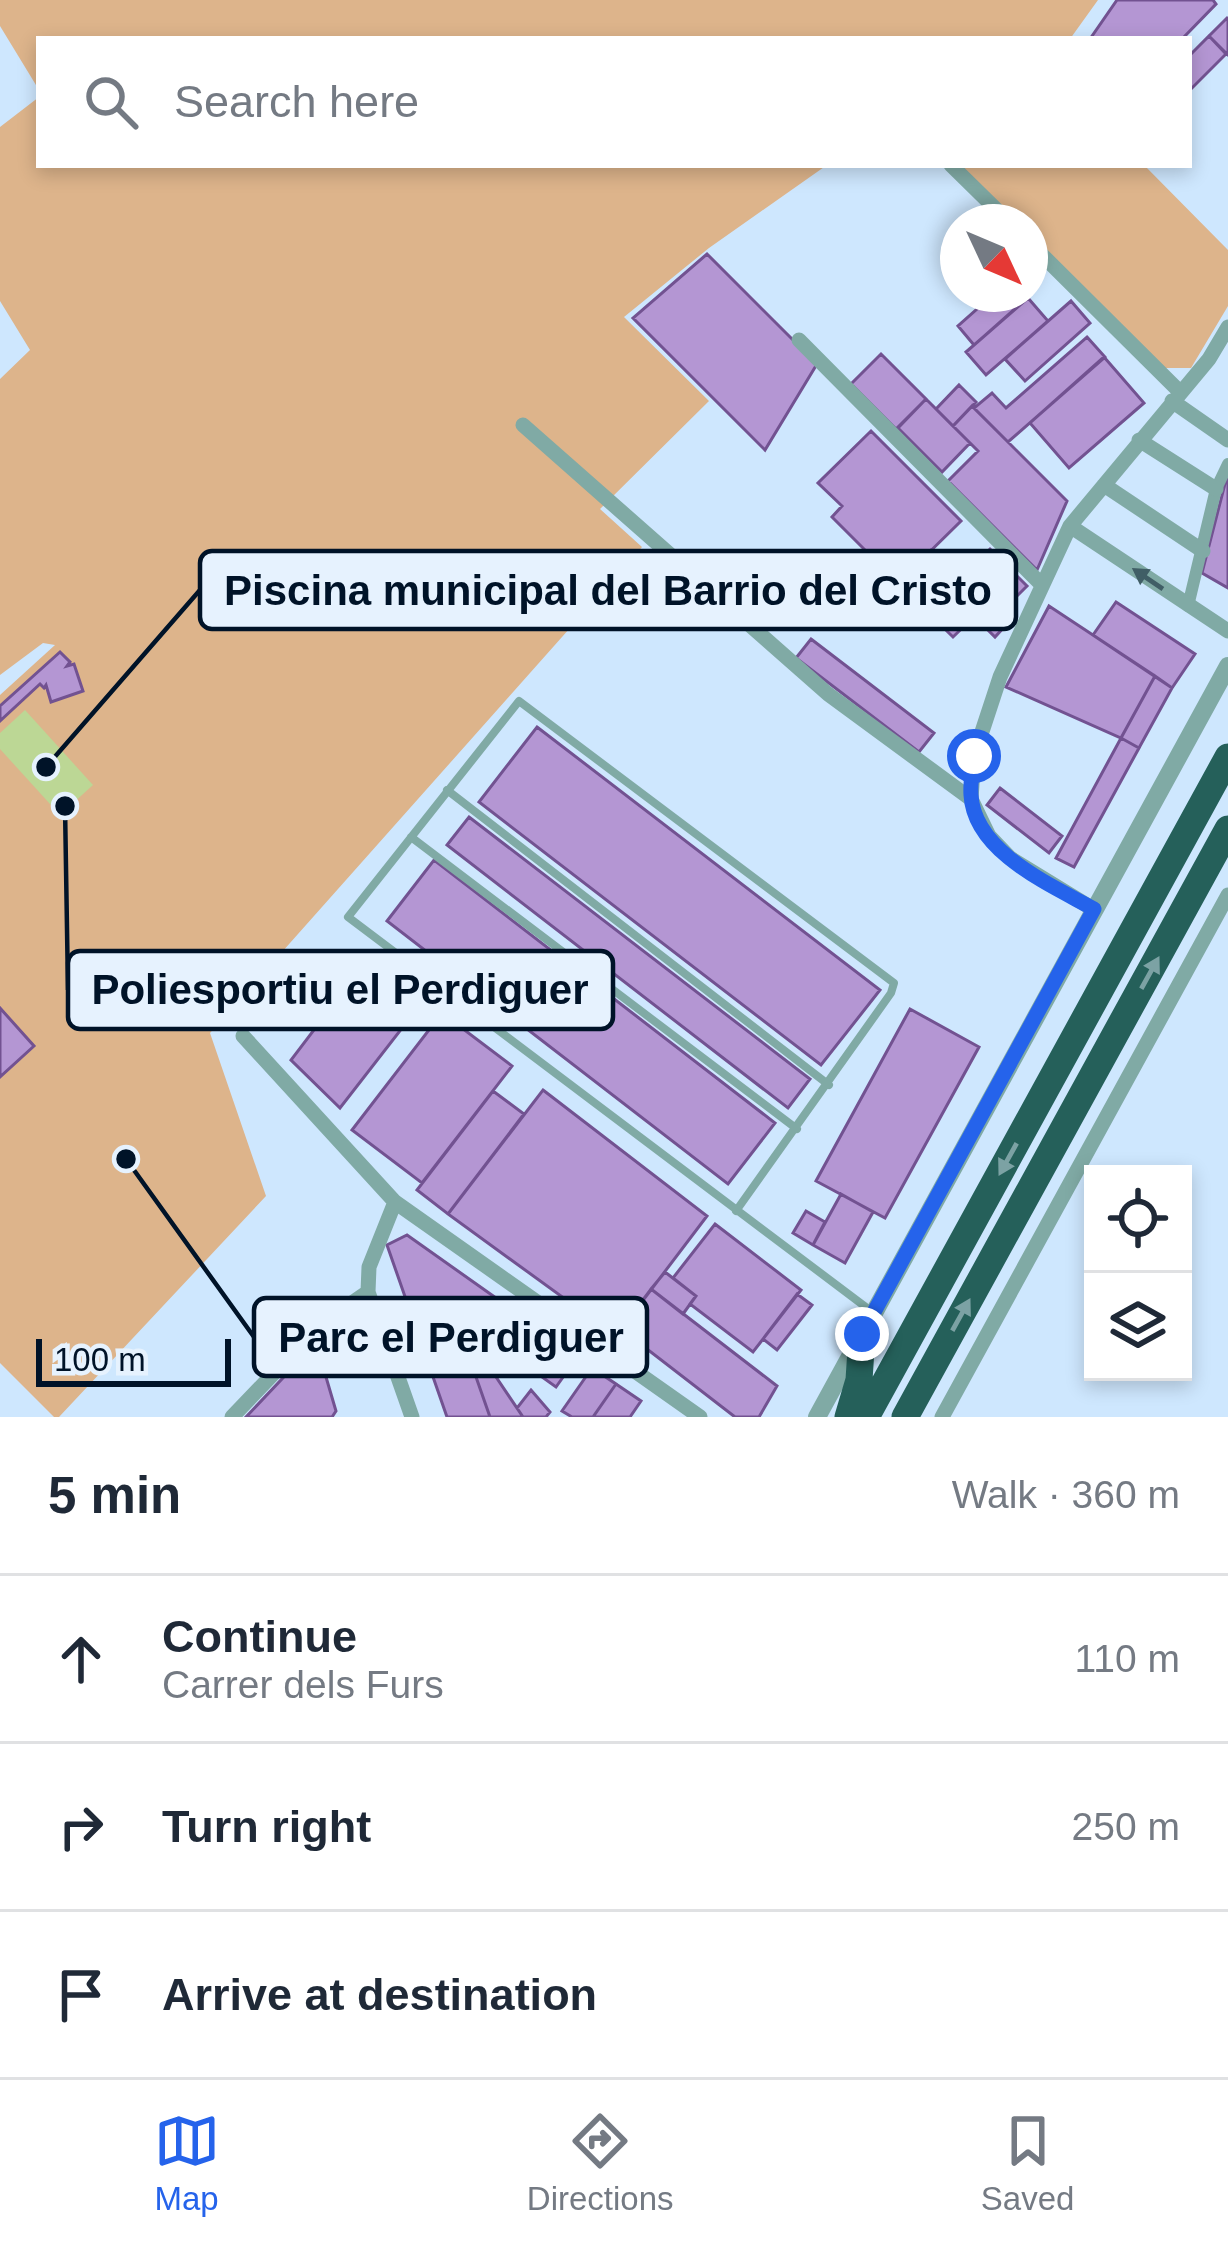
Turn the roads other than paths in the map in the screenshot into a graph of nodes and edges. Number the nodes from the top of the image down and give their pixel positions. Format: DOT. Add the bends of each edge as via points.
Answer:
graph roads {
  1 [pos="954,168"];
  2 [pos="991,204"];
  3 [pos="1048,262"];
  4 [pos="1228,327"];
  5 [pos="799,340"];
  6 [pos="1209,359"];
  7 [pos="1228,369"];
  8 [pos="1176,397"];
  9 [pos="523,425"];
  10 [pos="1139,440"];
  11 [pos="1228,440"];
  12 [pos="1228,464"];
  13 [pos="1103,485"];
  14 [pos="1216,489"];
  15 [pos="1070,526"];
  16 [pos="1203,551"];
  17 [pos="1041,584"];
  18 [pos="1188,606"];
  19 [pos="1228,631"];
  20 [pos="1228,666"];
  21 [pos="1228,757"];
  22 [pos="447,790"];
  23 [pos="970,799"];
  24 [pos="1227,832"];
  25 [pos="411,836"];
  26 [pos="1228,895"];
  27 [pos="1094,909"];
  28 [pos="243,1036"];
  29 [pos="829,1085"];
  30 [pos="797,1129"];
  31 [pos="395,1202"];
  32 [pos="736,1211"];
  33 [pos="368,1292"];
  34 [pos="867,1322"];
  35 [pos="232,1417"];
  36 [pos="412,1417"];
  37 [pos="700,1417"];
  38 [pos="817,1417"];
  39 [pos="848,1417"];
  40 [pos="866,1417"];
  41 [pos="905,1417"];
  42 [pos="942,1417"];
  1 -- 2 [label="street"];
  3 -- 8 [label="street"];
  4 -- 6 [label="street"];
  5 -- 17 [label="street"];
  6 -- 7 [label="street"];
  6 -- 8 [label="street"];
  8 -- 10 [label="street"];
  8 -- 11 [label="street"];
  9 -- 23 [label="street" via="828,694"];
  10 -- 13 [label="street"];
  10 -- 14 [label="street"];
  12 -- 14 [label="street"];
  13 -- 15 [label="street"];
  13 -- 16 [label="street"];
  14 -- 16 [label="street"];
  15 -- 17 [label="street"];
  18 -- 15 [label="street, one-way"];
  16 -- 18 [label="street"];
  17 -- 23 [label="street" via="974,756"];
  18 -- 19 [label="street"];
  20 -- 27 [label="street"];
  21 -- 40 [label="highway, one-way"];
  22 -- 25 [label="lane"];
  22 -- 29 [label="lane"];
  22 -- 29 [label="lane" via="519,701 894,983"];
  23 -- 27 [label="street" via="1010,858"];
  41 -- 24 [label="highway, one-way"];
  25 -- 30 [label="lane"];
  25 -- 32 [label="lane" via="348,917"];
  26 -- 42 [label="street"];
  27 -- 34 [label="street"];
  28 -- 31 [label="street"];
  29 -- 30 [label="lane"];
  30 -- 32 [label="lane"];
  31 -- 33 [label="street" via="369,1267"];
  31 -- 37 [label="street"];
  32 -- 34 [label="lane"];
  33 -- 35 [label="street" via="319,1326"];
  33 -- 36 [label="street"];
  34 -- 38 [label="street"];
  34 -- 39 [label="highway"];
}
